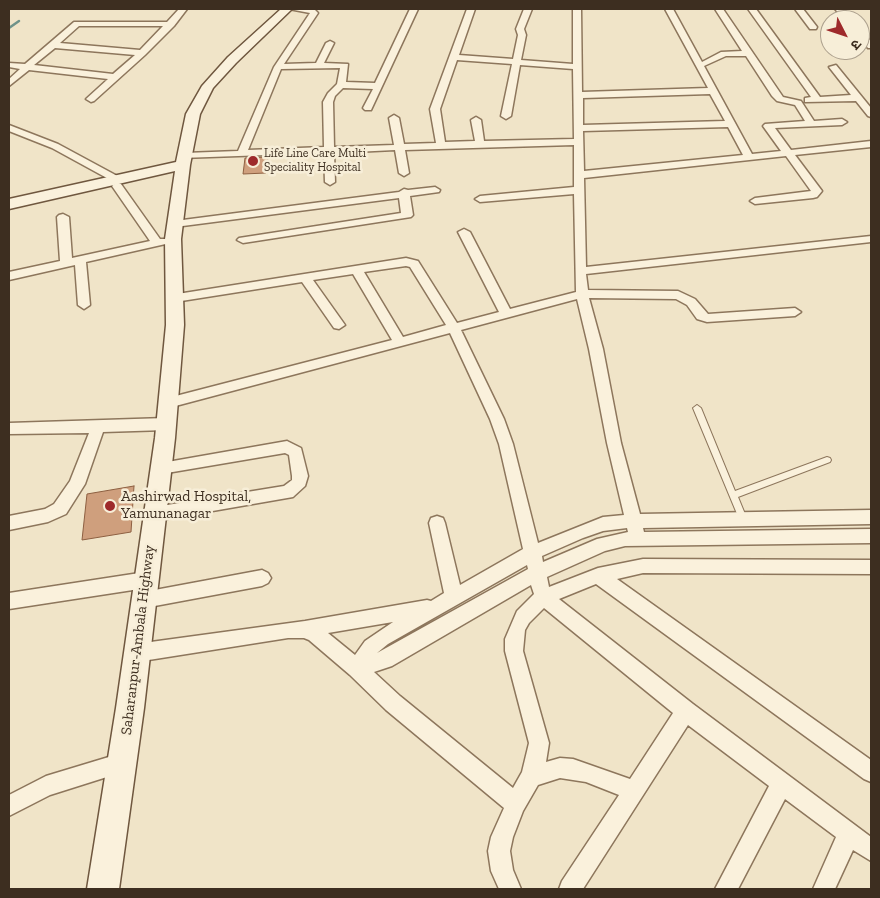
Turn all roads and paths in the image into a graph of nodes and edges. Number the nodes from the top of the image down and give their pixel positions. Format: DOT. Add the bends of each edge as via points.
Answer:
graph roads {
  1 [pos="182,9"];
  2 [pos="286,9"];
  3 [pos="293,9"];
  4 [pos="414,9"];
  5 [pos="471,9"];
  6 [pos="528,9"];
  7 [pos="577,9"];
  8 [pos="669,9"];
  9 [pos="718,9"];
  10 [pos="752,9"];
  11 [pos="799,9"];
  12 [pos="171,24"];
  13 [pos="813,27"];
  14 [pos="330,43"];
  15 [pos="52,46"];
  16 [pos="142,53"];
  17 [pos="748,53"];
  18 [pos="454,57"];
  19 [pos="517,62"];
  20 [pos="9,65"];
  21 [pos="319,65"];
  22 [pos="700,65"];
  23 [pos="26,67"];
  24 [pos="278,67"];
  25 [pos="577,67"];
  26 [pos="833,67"];
  27 [pos="115,77"];
  28 [pos="9,83"];
  29 [pos="341,85"];
  30 [pos="377,86"];
  31 [pos="713,91"];
  32 [pos="578,95"];
  33 [pos="856,98"];
  34 [pos="91,99"];
  35 [pos="816,99"];
  36 [pos="794,102"];
  37 [pos="368,108"];
  38 [pos="871,114"];
  39 [pos="506,116"];
  40 [pos="394,118"];
  41 [pos="476,120"];
  42 [pos="842,122"];
  43 [pos="812,123"];
  44 [pos="730,124"];
  45 [pos="9,128"];
  46 [pos="578,128"];
  47 [pos="579,142"];
  48 [pos="480,144"];
  49 [pos="871,144"];
  50 [pos="441,145"];
  51 [pos="399,147"];
  52 [pos="328,150"];
  53 [pos="788,152"];
  54 [pos="242,154"];
  55 [pos="749,157"];
  56 [pos="183,165"];
  57 [pos="404,173"];
  58 [pos="579,175"];
  59 [pos="330,182"];
  60 [pos="117,183"];
  61 [pos="435,190"];
  62 [pos="579,190"];
  63 [pos="404,192"];
  64 [pos="480,199"];
  65 [pos="755,202"];
  66 [pos="9,204"];
  67 [pos="9,210"];
  68 [pos="63,217"];
  69 [pos="464,232"];
  70 [pos="168,235"];
  71 [pos="871,239"];
  72 [pos="243,240"];
  73 [pos="80,260"];
  74 [pos="66,263"];
  75 [pos="357,271"];
  76 [pos="580,271"];
  77 [pos="9,276"];
  78 [pos="306,279"];
  79 [pos="582,294"];
  80 [pos="175,298"];
  81 [pos="84,305"];
  82 [pos="795,312"];
  83 [pos="506,314"];
  84 [pos="339,325"];
  85 [pos="454,328"];
  86 [pos="400,342"];
  87 [pos="697,408"];
  88 [pos="167,413"];
  89 [pos="98,427"];
  90 [pos="9,428"];
  91 [pos="827,460"];
  92 [pos="161,468"];
  93 [pos="733,495"];
  94 [pos="155,514"];
  95 [pos="871,518"];
  96 [pos="743,519"];
  97 [pos="633,520"];
  98 [pos="9,523"];
  99 [pos="437,523"];
  100 [pos="871,536"];
  101 [pos="638,539"];
  102 [pos="532,553"];
  103 [pos="871,567"];
  104 [pos="537,573"];
  105 [pos="598,576"];
  106 [pos="262,578"];
  107 [pos="145,590"];
  108 [pos="454,597"];
  109 [pos="543,597"];
  110 [pos="9,601"];
  111 [pos="438,606"];
  112 [pos="306,629"];
  113 [pos="136,653"];
  114 [pos="357,669"];
  115 [pos="686,711"];
  116 [pos="122,763"];
  117 [pos="871,772"];
  118 [pos="531,778"];
  119 [pos="782,784"];
  120 [pos="635,791"];
  121 [pos="516,804"];
  122 [pos="9,806"];
  123 [pos="850,834"];
  124 [pos="871,850"];
  125 [pos="103,889"];
  126 [pos="510,889"];
  127 [pos="570,889"];
  128 [pos="726,889"];
  129 [pos="824,889"];
  1 -- 12 [label="street"];
  2 -- 56 [label="main road, Saharanpur-Ambala Highway" via="208,86 193,114"];
  3 -- 24 [label="street" via="314,12"];
  4 -- 30 [label="street"];
  5 -- 18 [label="street"];
  6 -- 19 [label="street" via="520,29 522,35"];
  7 -- 25 [label="street"];
  8 -- 22 [label="street"];
  9 -- 17 [label="street"];
  10 -- 35 [label="street"];
  11 -- 13 [label="street"];
  12 -- 15 [label="street" via="76,24"];
  12 -- 16 [label="street"];
  14 -- 21 [label="street"];
  15 -- 16 [label="street"];
  15 -- 23 [label="street"];
  16 -- 27 [label="street"];
  17 -- 22 [label="street" via="724,54"];
  17 -- 36 [label="street" via="777,97"];
  18 -- 19 [label="street"];
  18 -- 50 [label="street" via="435,109"];
  19 -- 25 [label="street"];
  19 -- 39 [label="street"];
  20 -- 23 [label="street"];
  21 -- 24 [label="street"];
  21 -- 29 [label="street" via="345,66"];
  22 -- 31 [label="street"];
  23 -- 27 [label="street"];
  23 -- 28 [label="street"];
  24 -- 54 [label="street"];
  25 -- 32 [label="street"];
  26 -- 33 [label="street"];
  27 -- 34 [label="street"];
  29 -- 30 [label="street"];
  29 -- 52 [label="street" via="328,102"];
  30 -- 37 [label="street"];
  31 -- 32 [label="street"];
  31 -- 44 [label="street"];
  32 -- 46 [label="street"];
  33 -- 35 [label="street"];
  33 -- 38 [label="street"];
  35 -- 36 [label="street"];
  36 -- 43 [label="street" via="800,105"];
  40 -- 51 [label="street"];
  41 -- 48 [label="street"];
  42 -- 43 [label="street"];
  43 -- 53 [label="street" via="768,126"];
  44 -- 46 [label="street"];
  44 -- 55 [label="street"];
  45 -- 60 [label="street" via="54,146"];
  46 -- 47 [label="street"];
  47 -- 48 [label="street"];
  47 -- 58 [label="street"];
  48 -- 50 [label="street"];
  49 -- 53 [label="street"];
  50 -- 51 [label="street"];
  51 -- 52 [label="street"];
  51 -- 57 [label="street"];
  52 -- 54 [label="street"];
  52 -- 59 [label="street"];
  53 -- 55 [label="street"];
  53 -- 65 [label="street" via="816,188 816,193"];
  54 -- 56 [label="street"];
  55 -- 58 [label="street"];
  56 -- 60 [label="main road"];
  56 -- 70 [label="main road, Saharanpur-Ambala Highway"];
  58 -- 62 [label="street"];
  60 -- 66 [label="main road"];
  60 -- 67 [label="main road"];
  60 -- 70 [label="street"];
  61 -- 63 [label="street"];
  62 -- 64 [label="street"];
  62 -- 76 [label="street"];
  63 -- 70 [label="street"];
  63 -- 72 [label="street" via="407,215"];
  68 -- 74 [label="street"];
  69 -- 83 [label="street"];
  70 -- 73 [label="street"];
  70 -- 80 [label="main road, Saharanpur-Ambala Highway"];
  71 -- 76 [label="street"];
  73 -- 74 [label="street"];
  73 -- 81 [label="street"];
  74 -- 77 [label="street"];
  75 -- 78 [label="street"];
  75 -- 85 [label="street" via="406,262 414,264"];
  75 -- 86 [label="street"];
  76 -- 79 [label="street"];
  78 -- 80 [label="street"];
  78 -- 84 [label="street"];
  79 -- 82 [label="street" via="678,295 691,302 707,318"];
  79 -- 83 [label="street"];
  79 -- 97 [label="street"];
  80 -- 88 [label="main road, Saharanpur-Ambala Highway"];
  83 -- 85 [label="street"];
  85 -- 86 [label="street"];
  85 -- 102 [label="street" via="506,444"];
  86 -- 88 [label="street"];
  87 -- 93 [label="lane"];
  88 -- 89 [label="street"];
  88 -- 92 [label="main road, Saharanpur-Ambala Highway"];
  89 -- 90 [label="street"];
  89 -- 98 [label="street" via="77,484 60,509 48,515"];
  91 -- 93 [label="lane"];
  92 -- 94 [label="main road, Saharanpur-Ambala Highway"];
  92 -- 94 [label="street" via="287,447 296,452 300,476 299,482 287,492"];
  93 -- 96 [label="lane"];
  94 -- 107 [label="main road, Saharanpur-Ambala Highway"];
  95 -- 96 [label="street"];
  96 -- 97 [label="street"];
  97 -- 101 [label="street"];
  97 -- 102 [label="street" via="604,524"];
  99 -- 108 [label="street"];
  100 -- 101 [label="street"];
  101 -- 104 [label="street" via="603,544"];
  102 -- 104 [label="street"];
  102 -- 108 [label="street"];
  103 -- 105 [label="street" via="643,566"];
  104 -- 109 [label="street"];
  104 -- 114 [label="street" via="403,650 374,665"];
  105 -- 109 [label="street"];
  105 -- 117 [label="street"];
  106 -- 107 [label="street"];
  107 -- 110 [label="street"];
  107 -- 113 [label="main road, Saharanpur-Ambala Highway"];
  108 -- 111 [label="street"];
  109 -- 115 [label="street"];
  109 -- 118 [label="street" via="523,617 514,639 514,651 538,743"];
  111 -- 112 [label="street"];
  111 -- 114 [label="street" via="382,638 371,647"];
  112 -- 113 [label="street"];
  112 -- 114 [label="street"];
  113 -- 116 [label="main road, Saharanpur-Ambala Highway"];
  114 -- 121 [label="street" via="393,703"];
  115 -- 119 [label="street"];
  115 -- 120 [label="street"];
  116 -- 122 [label="street" via="46,786"];
  116 -- 125 [label="main road, Saharanpur-Ambala Highway"];
  118 -- 120 [label="street" via="560,768 573,769"];
  118 -- 121 [label="street"];
  119 -- 123 [label="street"];
  119 -- 128 [label="street"];
  120 -- 127 [label="street"];
  121 -- 126 [label="street" via="499,851 502,871"];
  123 -- 124 [label="street"];
  123 -- 129 [label="street"];
}
